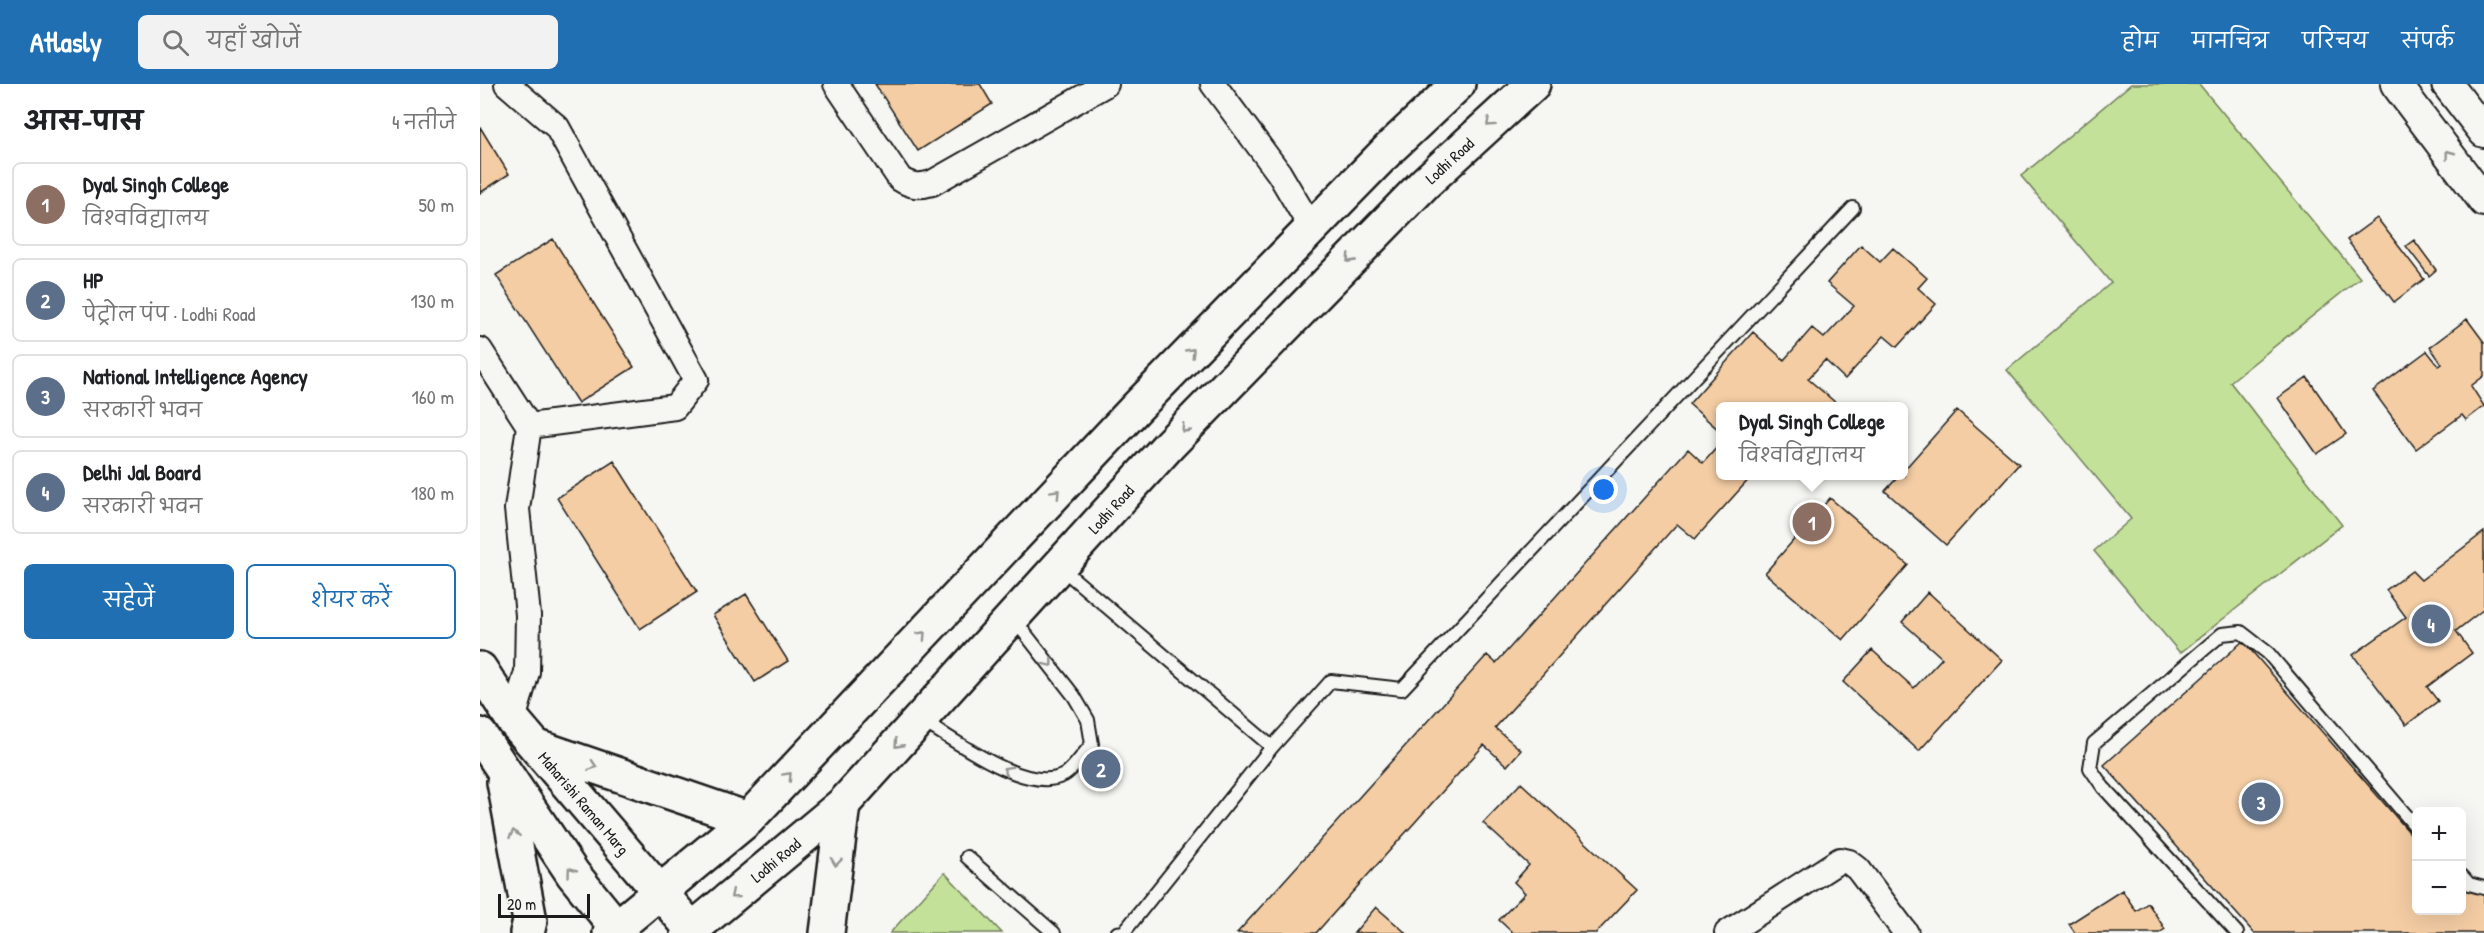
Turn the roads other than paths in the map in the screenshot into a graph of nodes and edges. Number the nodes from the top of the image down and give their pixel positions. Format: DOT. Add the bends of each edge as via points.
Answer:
graph roads {
  1 [pos="507,84"];
  2 [pos="836,84"];
  3 [pos="1106,84"];
  4 [pos="1213,84"];
  5 [pos="1458,84"];
  6 [pos="1533,84"];
  7 [pos="2396,84"];
  8 [pos="2447,84"];
  9 [pos="2484,132"];
  10 [pos="2484,201"];
  11 [pos="1853,208"];
  12 [pos="1312,229"];
  13 [pos="480,350"];
  14 [pos="529,426"];
  15 [pos="1059,566"];
  16 [pos="1013,617"];
  17 [pos="480,669"];
  18 [pos="920,719"];
  19 [pos="513,720"];
  20 [pos="480,735"];
  21 [pos="538,747"];
  22 [pos="1272,747"];
  23 [pos="502,768"];
  24 [pos="843,804"];
  25 [pos="748,819"];
  26 [pos="2412,822"];
  27 [pos="968,857"];
  28 [pos="2466,881"];
  29 [pos="2484,888"];
  30 [pos="660,892"];
  31 [pos="616,931"];
  32 [pos="692,932"];
  33 [pos="527,933"];
  34 [pos="827,933"];
  35 [pos="1054,933"];
  36 [pos="1117,933"];
  37 [pos="1727,933"];
  38 [pos="1906,933"];
  39 [pos="2237,933"];
  1 -- 14 [label="street" via="557,127 696,380 675,406"];
  2 -- 3 [label="street" via="900,179 922,186"];
  4 -- 12 [label="street" via="1278,173"];
  5 -- 12 [label="main road"];
  6 -- 15 [label="main road, Lodhi Road, one-way" via="1425,183 1169,445"];
  10 -- 7 [label="street, one-way"];
  8 -- 9 [label="street"];
  11 -- 22 [label="lane" via="1402,689 1331,681"];
  25 -- 12 [label="main road, one-way" via="1121,424"];
  13 -- 14 [label="street"];
  14 -- 19 [label="street" via="517,509 528,615 527,672"];
  15 -- 16 [label="main road, Lodhi Road"];
  15 -- 22 [label="lane"];
  16 -- 18 [label="main road, Lodhi Road"];
  16 -- 18 [label="lane, one-way" via="1088,720 1092,744 1065,775 1047,781 1015,775"];
  17 -- 19 [label="main road, Maharishi Raman Marg"];
  18 -- 24 [label="main road, Lodhi Road, one-way"];
  19 -- 21 [label="main road, Maharishi Raman Marg"];
  20 -- 23 [label="main road"];
  21 -- 25 [label="main road, one-way"];
  21 -- 30 [label="main road, Maharishi Raman Marg"];
  22 -- 36 [label="lane" via="1124,932"];
  31 -- 23 [label="main road, one-way"];
  33 -- 23 [label="main road, one-way" via="530,921"];
  24 -- 32 [label="main road, Lodhi Road, one-way"];
  24 -- 34 [label="main road, one-way"];
  25 -- 30 [label="main road"];
  26 -- 39 [label="lane" via="2268,652 2241,632 2222,634 2094,743 2090,768"];
  27 -- 35 [label="lane"];
  28 -- 29 [label="lane"];
  30 -- 31 [label="main road"];
  30 -- 32 [label="main road, Maharishi Raman Marg"];
  37 -- 38 [label="street" via="1840,860 1858,869"];
}
